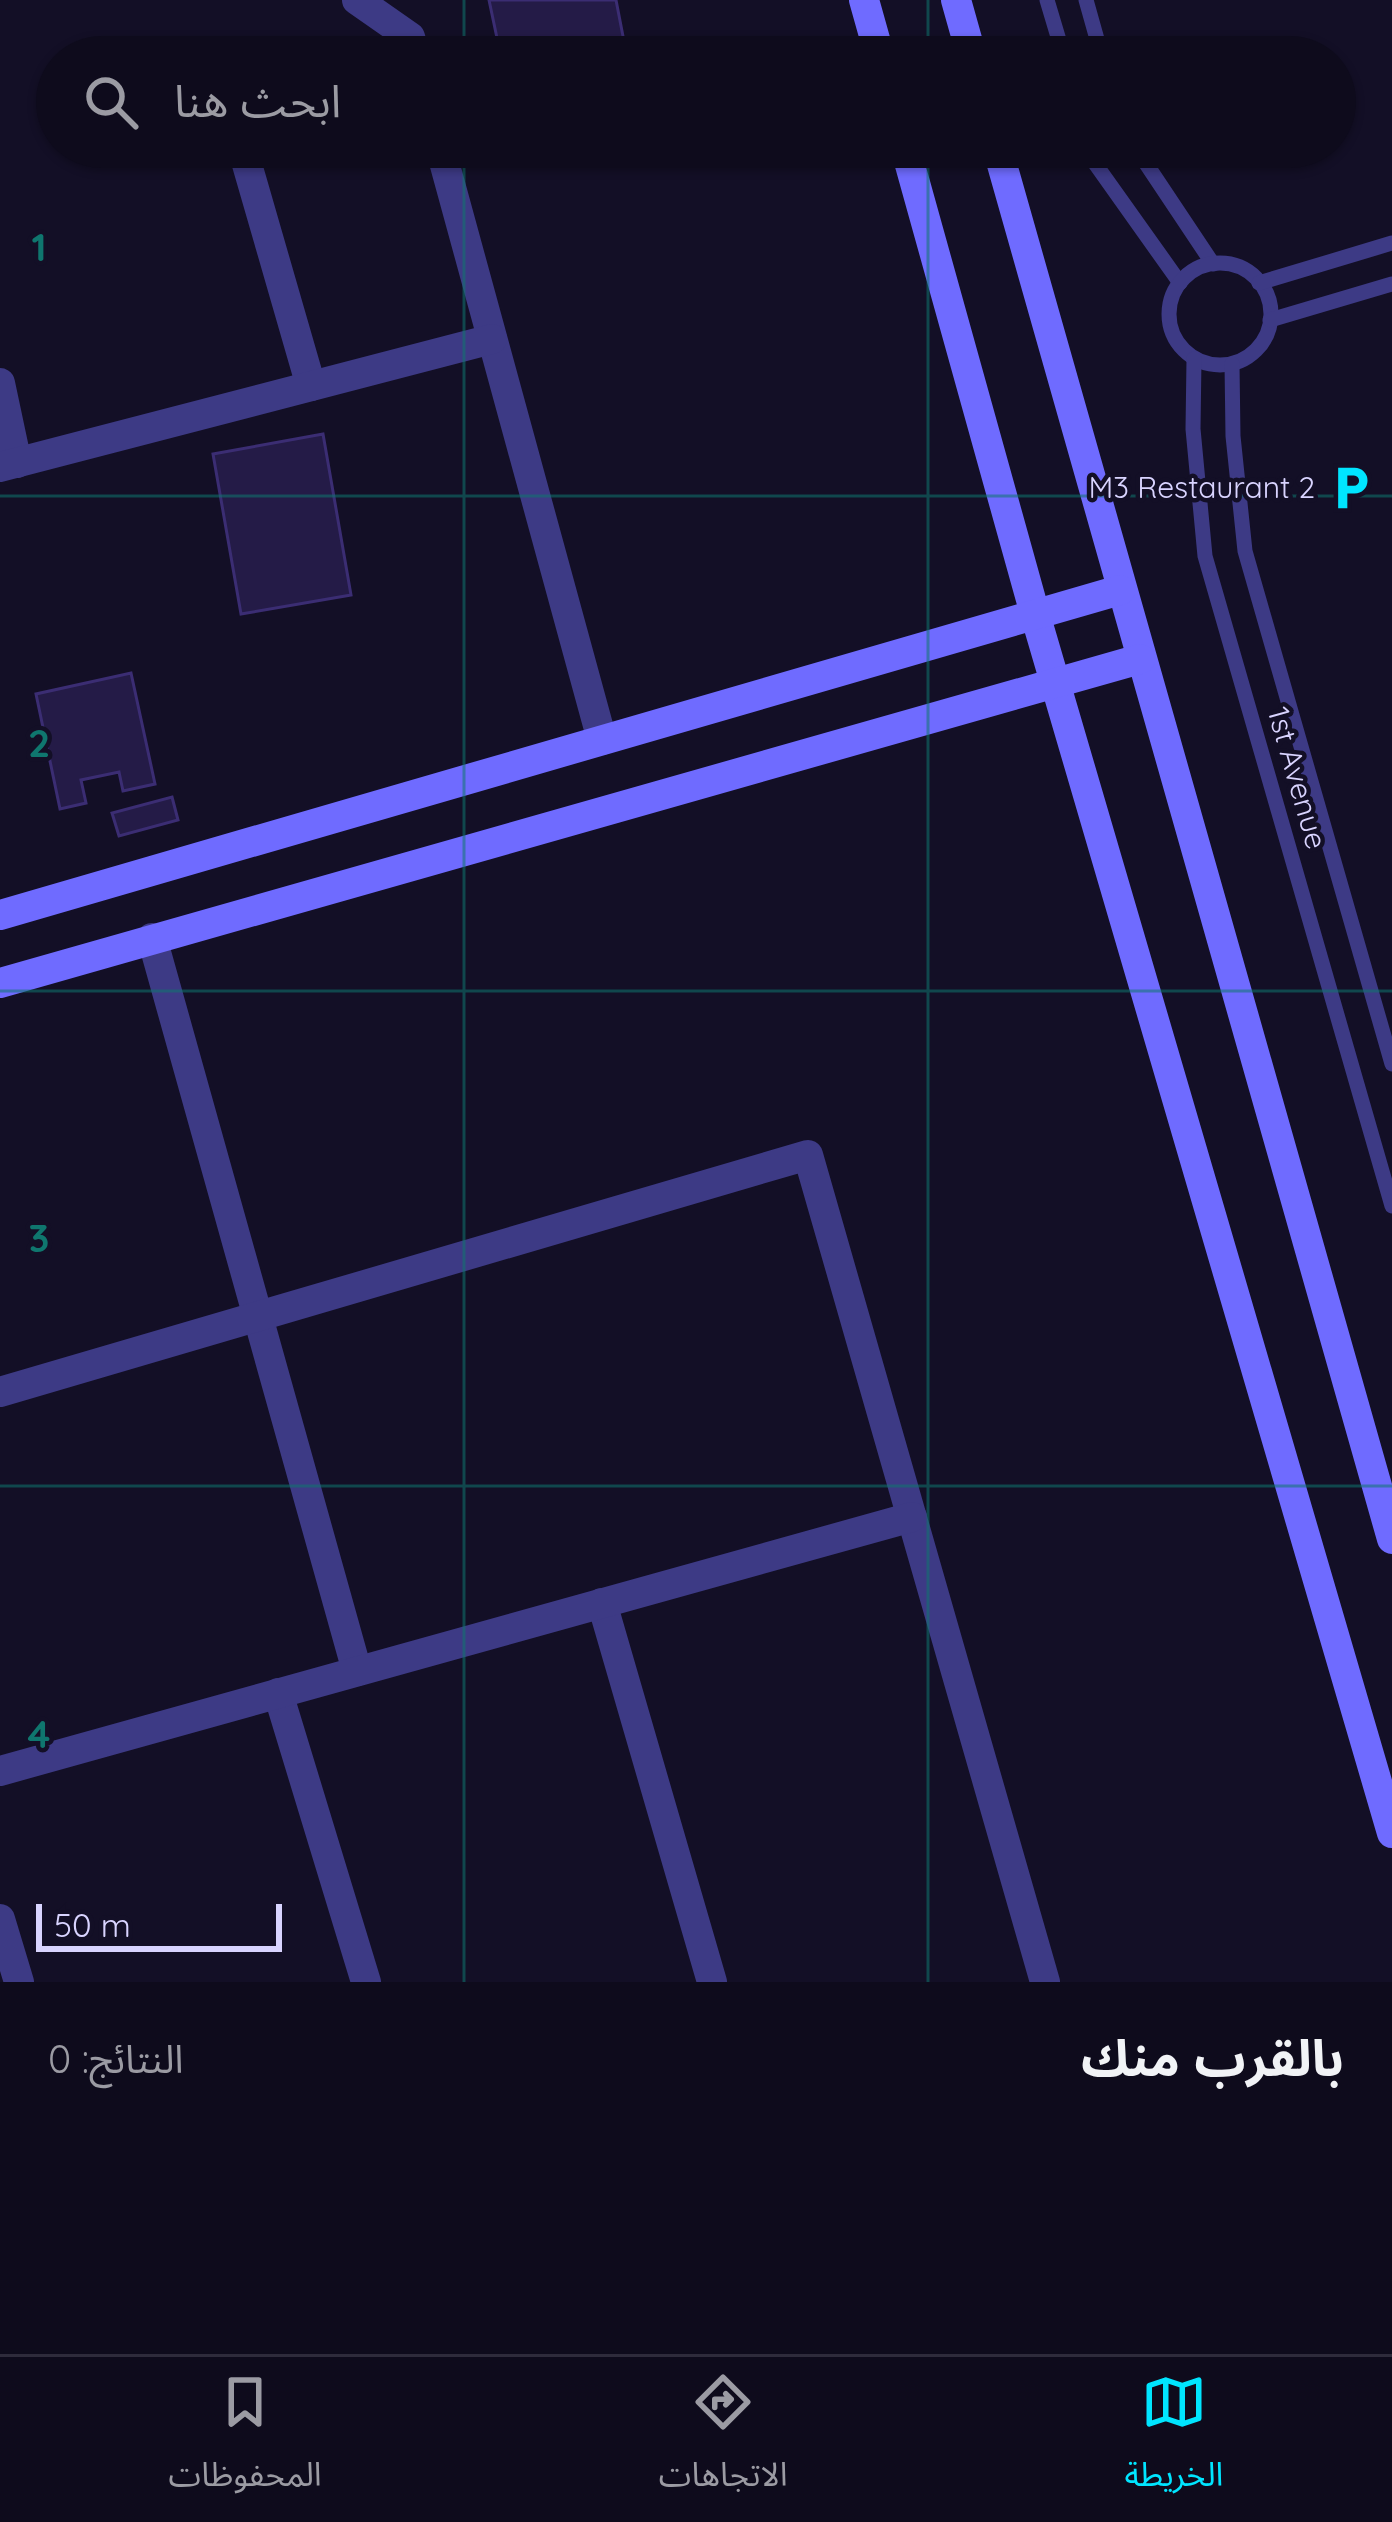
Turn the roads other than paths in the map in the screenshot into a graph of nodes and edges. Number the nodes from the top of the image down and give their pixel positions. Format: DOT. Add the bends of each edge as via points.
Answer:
graph roads {
  1 [pos="357,0"];
  2 [pos="864,0"];
  3 [pos="956,0"];
  4 [pos="1047,0"];
  5 [pos="1086,0"];
  6 [pos="409,36"];
  7 [pos="874,36"];
  8 [pos="966,36"];
  9 [pos="1058,36"];
  10 [pos="1096,36"];
  11 [pos="248,168"];
  12 [pos="446,168"];
  13 [pos="910,168"];
  14 [pos="1003,168"];
  15 [pos="1098,168"];
  16 [pos="1149,168"];
  17 [pos="1392,243"];
  18 [pos="1214,264"];
  19 [pos="1259,283"];
  20 [pos="1180,284"];
  21 [pos="1392,284"];
  22 [pos="1270,320"];
  23 [pos="492,339"];
  24 [pos="1194,358"];
  25 [pos="1232,364"];
  26 [pos="0,383"];
  27 [pos="311,386"];
  28 [pos="9,465"];
  29 [pos="1120,590"];
  30 [pos="1035,614"];
  31 [pos="1140,659"];
  32 [pos="1056,685"];
  33 [pos="602,740"];
  34 [pos="0,915"];
  35 [pos="152,938"];
  36 [pos="0,983"];
  37 [pos="1392,1064"];
  38 [pos="1392,1206"];
  39 [pos="258,1316"];
  40 [pos="0,1391"];
  41 [pos="912,1517"];
  42 [pos="1392,1539"];
  43 [pos="602,1603"];
  44 [pos="357,1671"];
  45 [pos="278,1694"];
  46 [pos="0,1771"];
  47 [pos="1392,1832"];
  48 [pos="0,1919"];
  49 [pos="19,1982"];
  50 [pos="366,1982"];
  51 [pos="712,1982"];
  52 [pos="1045,1982"];
  1 -- 6 [label="street"];
  2 -- 7 [label="main road"];
  3 -- 8 [label="main road"];
  4 -- 9 [label="lane"];
  5 -- 10 [label="lane"];
  11 -- 27 [label="street"];
  12 -- 23 [label="street"];
  13 -- 30 [label="main road"];
  14 -- 29 [label="main road"];
  15 -- 20 [label="lane"];
  16 -- 18 [label="lane"];
  17 -- 19 [label="lane"];
  18 -- 19 [label="lane" via="1246,270"];
  18 -- 20 [label="lane"];
  19 -- 22 [label="lane"];
  20 -- 24 [label="lane" via="1170,327"];
  21 -- 22 [label="lane"];
  22 -- 25 [label="lane" via="1264,340"];
  23 -- 27 [label="street"];
  23 -- 33 [label="street"];
  24 -- 25 [label="lane"];
  24 -- 38 [label="lane, 1st Avenue" via="1198,506 1209,573"];
  25 -- 37 [label="lane, 1st Avenue" via="1245,551"];
  26 -- 28 [label="street"];
  27 -- 28 [label="street"];
  29 -- 30 [label="main road"];
  29 -- 31 [label="main road"];
  30 -- 32 [label="main road"];
  30 -- 33 [label="main road"];
  31 -- 32 [label="main road"];
  31 -- 42 [label="main road"];
  32 -- 35 [label="main road"];
  32 -- 47 [label="main road"];
  33 -- 34 [label="main road"];
  35 -- 36 [label="main road"];
  35 -- 39 [label="street"];
  39 -- 40 [label="street"];
  39 -- 41 [label="street" via="808,1155"];
  39 -- 44 [label="street"];
  41 -- 43 [label="street"];
  41 -- 52 [label="street"];
  43 -- 44 [label="street"];
  43 -- 51 [label="street"];
  44 -- 45 [label="street"];
  45 -- 46 [label="street"];
  45 -- 50 [label="street"];
  48 -- 49 [label="street"];
}
